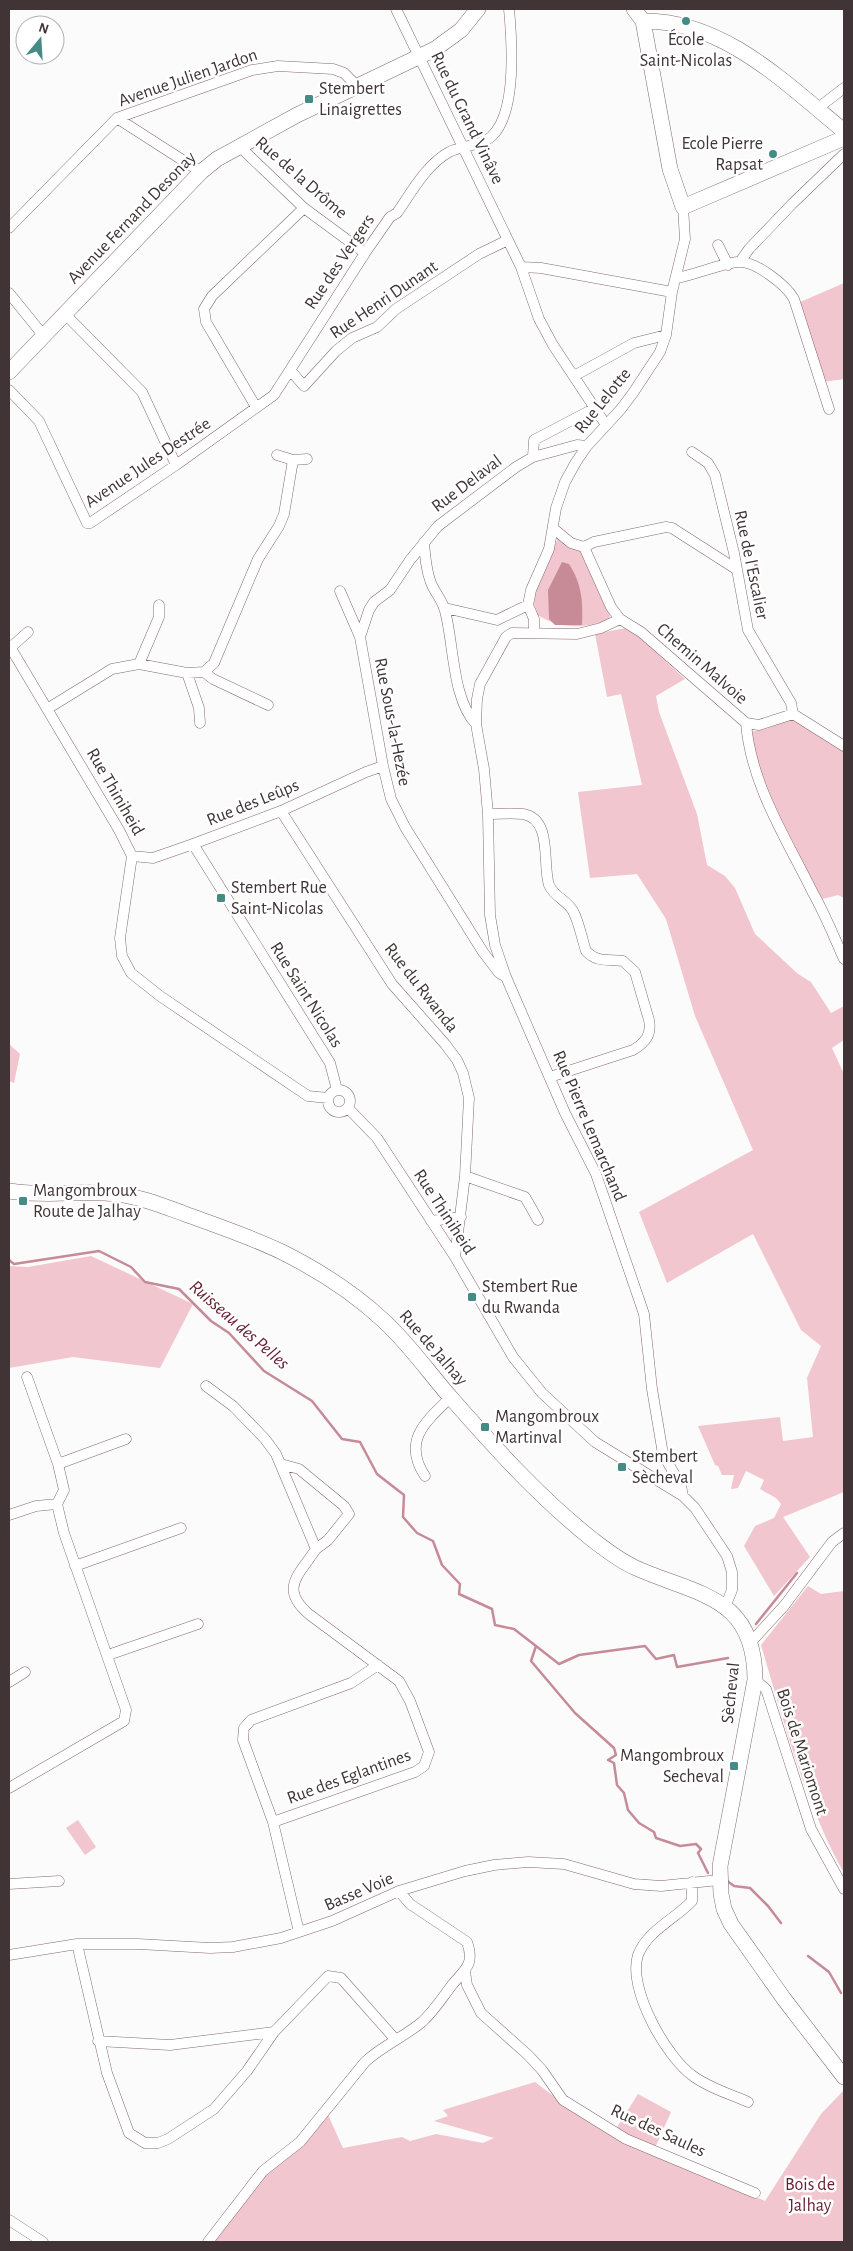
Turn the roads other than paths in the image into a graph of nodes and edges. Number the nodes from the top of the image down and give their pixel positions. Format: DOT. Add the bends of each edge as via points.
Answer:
graph roads {
  1 [pos="396,9"];
  2 [pos="478,9"];
  3 [pos="509,9"];
  4 [pos="639,15"];
  5 [pos="419,57"];
  6 [pos="357,86"];
  7 [pos="844,88"];
  8 [pos="818,108"];
  9 [pos="117,118"];
  10 [pos="844,131"];
  11 [pos="844,138"];
  12 [pos="239,146"];
  13 [pos="464,148"];
  14 [pos="844,154"];
  15 [pos="201,172"];
  16 [pos="683,207"];
  17 [pos="304,208"];
  18 [pos="9,228"];
  19 [pos="508,240"];
  20 [pos="718,245"];
  21 [pos="365,253"];
  22 [pos="740,262"];
  23 [pos="728,265"];
  24 [pos="521,267"];
  25 [pos="677,278"];
  26 [pos="672,292"];
  27 [pos="9,293"];
  28 [pos="65,314"];
  29 [pos="43,335"];
  30 [pos="666,335"];
  31 [pos="290,370"];
  32 [pos="9,372"];
  33 [pos="574,376"];
  34 [pos="9,390"];
  35 [pos="256,407"];
  36 [pos="595,408"];
  37 [pos="829,409"];
  38 [pos="606,425"];
  39 [pos="587,446"];
  40 [pos="692,452"];
  41 [pos="277,455"];
  42 [pos="533,457"];
  43 [pos="307,459"];
  44 [pos="293,460"];
  45 [pos="176,466"];
  46 [pos="554,529"];
  47 [pos="424,542"];
  48 [pos="584,547"];
  49 [pos="736,569"];
  50 [pos="340,591"];
  51 [pos="159,605"];
  52 [pos="528,605"];
  53 [pos="445,608"];
  54 [pos="620,618"];
  55 [pos="28,632"];
  56 [pos="534,632"];
  57 [pos="360,637"];
  58 [pos="9,647"];
  59 [pos="138,664"];
  60 [pos="204,672"];
  61 [pos="187,673"];
  62 [pos="268,704"];
  63 [pos="47,709"];
  64 [pos="793,714"];
  65 [pos="200,723"];
  66 [pos="746,723"];
  67 [pos="476,724"];
  68 [pos="844,746"];
  69 [pos="383,766"];
  70 [pos="280,812"];
  71 [pos="488,814"];
  72 [pos="193,844"];
  73 [pos="132,856"];
  74 [pos="844,959"];
  75 [pos="506,977"];
  76 [pos="550,1077"];
  77 [pos="337,1090"];
  78 [pos="328,1098"];
  79 [pos="348,1108"];
  80 [pos="465,1176"];
  81 [pos="9,1191"];
  82 [pos="461,1217"];
  83 [pos="538,1220"];
  84 [pos="432,1221"];
  85 [pos="455,1257"];
  86 [pos="27,1377"];
  87 [pos="206,1386"];
  88 [pos="451,1398"];
  89 [pos="126,1439"];
  90 [pos="58,1464"];
  91 [pos="281,1464"];
  92 [pos="425,1476"];
  93 [pos="683,1496"];
  94 [pos="57,1504"];
  95 [pos="9,1515"];
  96 [pos="181,1528"];
  97 [pos="844,1533"];
  98 [pos="316,1549"];
  99 [pos="75,1566"];
  100 [pos="725,1607"];
  101 [pos="198,1624"];
  102 [pos="750,1643"];
  103 [pos="108,1655"];
  104 [pos="378,1665"];
  105 [pos="25,1672"];
  106 [pos="755,1680"];
  107 [pos="9,1682"];
  108 [pos="10,1785"];
  109 [pos="273,1822"];
  110 [pos="720,1873"];
  111 [pos="59,1881"];
  112 [pos="692,1882"];
  113 [pos="9,1884"];
  114 [pos="844,1889"];
  115 [pos="399,1892"];
  116 [pos="299,1932"];
  117 [pos="77,1944"];
  118 [pos="9,1955"];
  119 [pos="465,1972"];
  120 [pos="274,2032"];
  121 [pos="395,2039"];
  122 [pos="98,2041"];
  123 [pos="844,2077"];
  124 [pos="748,2102"];
  125 [pos="755,2193"];
  126 [pos="9,2220"];
  127 [pos="43,2242"];
  128 [pos="208,2242"];
  1 -- 5 [label="street, Rue du Grand Vinâve"];
  2 -- 5 [label="main road, Avenue Fernand Desonay" via="450,40"];
  3 -- 13 [label="street, Rue des Vergers" via="510,92 506,111 498,129 490,137 478,145"];
  4 -- 8 [label="main road" via="715,37 785,80"];
  4 -- 16 [label="main road" via="670,169"];
  5 -- 6 [label="main road, Avenue Fernand Desonay"];
  5 -- 13 [label="street, Rue du Grand Vinâve"];
  6 -- 9 [label="street, Avenue Julien Jardon" via="344,73 332,69 278,66 252,70"];
  6 -- 12 [label="main road, Avenue Fernand Desonay"];
  7 -- 8 [label="street"];
  8 -- 10 [label="main road"];
  9 -- 15 [label="street"];
  9 -- 18 [label="street, Avenue Julien Jardon"];
  11 -- 16 [label="main road"];
  12 -- 15 [label="main road, Avenue Fernand Desonay"];
  12 -- 17 [label="street, Rue de la Drôme"];
  13 -- 19 [label="street, Rue du Grand Vinâve"];
  13 -- 21 [label="street, Rue des Vergers" via="450,152 436,162"];
  14 -- 22 [label="street" via="792,204"];
  15 -- 28 [label="main road, Avenue Fernand Desonay"];
  16 -- 25 [label="street, Rue Lelotte" via="686,239"];
  17 -- 21 [label="street, Rue de la Drôme"];
  17 -- 35 [label="street" via="212,296 204,309 206,322"];
  19 -- 24 [label="street, Rue du Grand Vinâve"];
  19 -- 31 [label="street, Rue Henri Dunant" via="479,254 396,309 377,327 352,338 304,386"];
  20 -- 23 [label="street"];
  21 -- 31 [label="street, Rue des Vergers"];
  22 -- 23 [label="street"];
  22 -- 37 [label="street" via="768,274 789,291"];
  23 -- 25 [label="street"];
  24 -- 26 [label="street"];
  24 -- 33 [label="street, Rue du Grand Vinâve" via="539,320"];
  25 -- 26 [label="street, Rue Lelotte"];
  26 -- 30 [label="street, Rue Lelotte"];
  27 -- 29 [label="street"];
  28 -- 29 [label="main road, Avenue Fernand Desonay"];
  28 -- 45 [label="street" via="142,392"];
  29 -- 32 [label="main road, Avenue Fernand Desonay"];
  30 -- 33 [label="street" via="634,343"];
  30 -- 38 [label="street, Rue Lelotte" via="660,352 633,393"];
  31 -- 35 [label="street, Rue des Vergers" via="274,395"];
  33 -- 36 [label="street, Rue du Grand Vinâve"];
  34 -- 45 [label="street, Avenue Jules Destrée" via="39,421 87,523"];
  35 -- 45 [label="street, Avenue Jules Destrée"];
  36 -- 38 [label="street, Rue du Grand Vinâve"];
  36 -- 42 [label="street" via="534,440"];
  38 -- 39 [label="street, Rue Lelotte"];
  39 -- 42 [label="street, Rue Delaval" via="577,445"];
  39 -- 46 [label="street, Rue Lelotte" via="565,482 556,508"];
  40 -- 49 [label="street, Rue de l'Escalier" via="708,463 715,475"];
  41 -- 44 [label="street"];
  42 -- 47 [label="street, Rue Delaval" via="438,526"];
  43 -- 44 [label="street"];
  44 -- 60 [label="street" via="279,526 258,559 219,655"];
  46 -- 48 [label="street" via="571,543"];
  46 -- 52 [label="street, Rue Lelotte"];
  47 -- 53 [label="street" via="431,583"];
  47 -- 57 [label="street, Rue Delaval" via="390,590 374,602"];
  48 -- 49 [label="street" via="658,528 672,528"];
  48 -- 54 [label="street" via="611,607"];
  49 -- 64 [label="street, Rue de l'Escalier" via="748,630 791,703"];
  50 -- 57 [label="street, Rue Sous-la-Hezée"];
  51 -- 59 [label="street" via="159,617"];
  52 -- 53 [label="street" via="497,620"];
  52 -- 56 [label="street" via="534,619"];
  53 -- 67 [label="street" via="461,696"];
  54 -- 56 [label="street" via="601,628 577,634"];
  54 -- 66 [label="street, Chemin Malvoie" via="641,632"];
  55 -- 58 [label="street"];
  56 -- 67 [label="street, Rue Pierre Lemarchand" via="512,633 506,637 480,684"];
  57 -- 69 [label="street, Rue Sous-la-Hezée"];
  58 -- 63 [label="street, Rue Thiniheid"];
  59 -- 61 [label="street"];
  59 -- 63 [label="street" via="112,670"];
  60 -- 61 [label="street"];
  60 -- 62 [label="street"];
  61 -- 65 [label="street" via="199,708"];
  63 -- 73 [label="street, Rue Thiniheid"];
  64 -- 66 [label="street, Chemin Malvoie" via="759,725"];
  64 -- 68 [label="street"];
  66 -- 74 [label="street" via="748,748 755,772"];
  67 -- 71 [label="street, Rue Pierre Lemarchand"];
  69 -- 70 [label="street, Rue des Leûps"];
  69 -- 75 [label="street, Rue Sous-la-Hezée" via="391,799 405,827 483,952"];
  70 -- 72 [label="street, Rue des Leûps"];
  70 -- 80 [label="street, Rue du Rwanda" via="392,984 457,1060 469,1098"];
  71 -- 75 [label="street, Rue Pierre Lemarchand" via="490,915 495,945"];
  71 -- 76 [label="street" via="522,814 537,821 542,830 549,884 554,895 572,910 590,955 605,961 623,961 635,972 649,1020 647,1038 633,1050"];
  72 -- 73 [label="street, Rue des Leûps" via="153,858"];
  72 -- 77 [label="street, Rue Saint Nicolas" via="330,1063"];
  73 -- 78 [label="street, Rue Thiniheid" via="120,938 122,956 131,973 308,1096"];
  75 -- 76 [label="street, Rue Pierre Lemarchand"];
  76 -- 93 [label="street, Rue Pierre Lemarchand" via="596,1174 644,1314 660,1437"];
  77 -- 78 [label="street"];
  77 -- 79 [label="street, Rue Thiniheid" via="348,1094"];
  78 -- 79 [label="street, Rue Thiniheid" via="328,1106 334,1111"];
  79 -- 84 [label="street, Rue Thiniheid" via="376,1138"];
  80 -- 82 [label="street, Rue du Rwanda"];
  80 -- 83 [label="street" via="524,1197"];
  81 -- 88 [label="main road, Rue de Jalhay" via="142,1198 282,1252 324,1276 384,1320"];
  82 -- 84 [label="street"];
  82 -- 85 [label="street, Rue du Rwanda"];
  84 -- 85 [label="street, Rue Thiniheid"];
  85 -- 93 [label="street, Rue Thiniheid" via="513,1357 542,1393 589,1438"];
  86 -- 90 [label="street"];
  87 -- 91 [label="street" via="247,1419"];
  88 -- 92 [label="street" via="433,1414 415,1444 414,1456"];
  88 -- 100 [label="main road, Rue de Jalhay" via="532,1486 605,1549 634,1567 706,1594"];
  89 -- 90 [label="street"];
  90 -- 94 [label="street" via="64,1490"];
  91 -- 98 [label="street"];
  91 -- 98 [label="street, Rue des Eglantines" via="299,1469 344,1506 349,1514 328,1540"];
  93 -- 100 [label="street, Rue Pierre Lemarchand" via="695,1508 727,1556 732,1572 732,1590"];
  94 -- 95 [label="street" via="36,1506"];
  94 -- 99 [label="street"];
  96 -- 99 [label="street"];
  97 -- 102 [label="street" via="832,1542 784,1606"];
  98 -- 104 [label="street, Rue des Eglantines" via="296,1578 293,1597 310,1615"];
  99 -- 103 [label="street"];
  100 -- 102 [label="main road, Rue de Jalhay" via="741,1623"];
  101 -- 103 [label="street"];
  102 -- 106 [label="main road, Sècheval"];
  103 -- 108 [label="street" via="126,1710 124,1721"];
  104 -- 109 [label="street" via="352,1683 251,1720 244,1728 243,1740"];
  104 -- 109 [label="street, Rue des Eglantines" via="399,1681 410,1700 429,1752 424,1766"];
  105 -- 107 [label="street"];
  106 -- 110 [label="main road, Sècheval"];
  106 -- 114 [label="street, Bois de Mariomont" via="766,1689 811,1830"];
  109 -- 116 [label="street"];
  110 -- 112 [label="street, Basse Voie"];
  110 -- 123 [label="main road" via="724,1909 741,1940"];
  111 -- 113 [label="street"];
  112 -- 115 [label="street, Basse Voie" via="660,1886 634,1884 564,1864 528,1862 465,1871"];
  112 -- 124 [label="street" via="692,1901 647,1940 638,1955 636,1971 642,2004 667,2047 691,2075"];
  115 -- 116 [label="street, Basse Voie"];
  115 -- 119 [label="street, Rue des Saules" via="410,1904 467,1942 471,1958"];
  116 -- 117 [label="street, Basse Voie" via="219,1948"];
  117 -- 118 [label="street, Basse Voie"];
  117 -- 122 [label="street"];
  119 -- 121 [label="street" via="422,2022"];
  119 -- 125 [label="street, Rue des Saules" via="466,1985 481,2013 532,2060 563,2100 626,2139"];
  120 -- 121 [label="street" via="323,1978 334,1975 341,1978"];
  120 -- 122 [label="street" via="170,2045"];
  120 -- 122 [label="street" via="247,2072 214,2109 158,2143 145,2143 129,2133"];
  121 -- 128 [label="street" via="365,2062 300,2142 263,2171"];
  126 -- 127 [label="street"];
}
